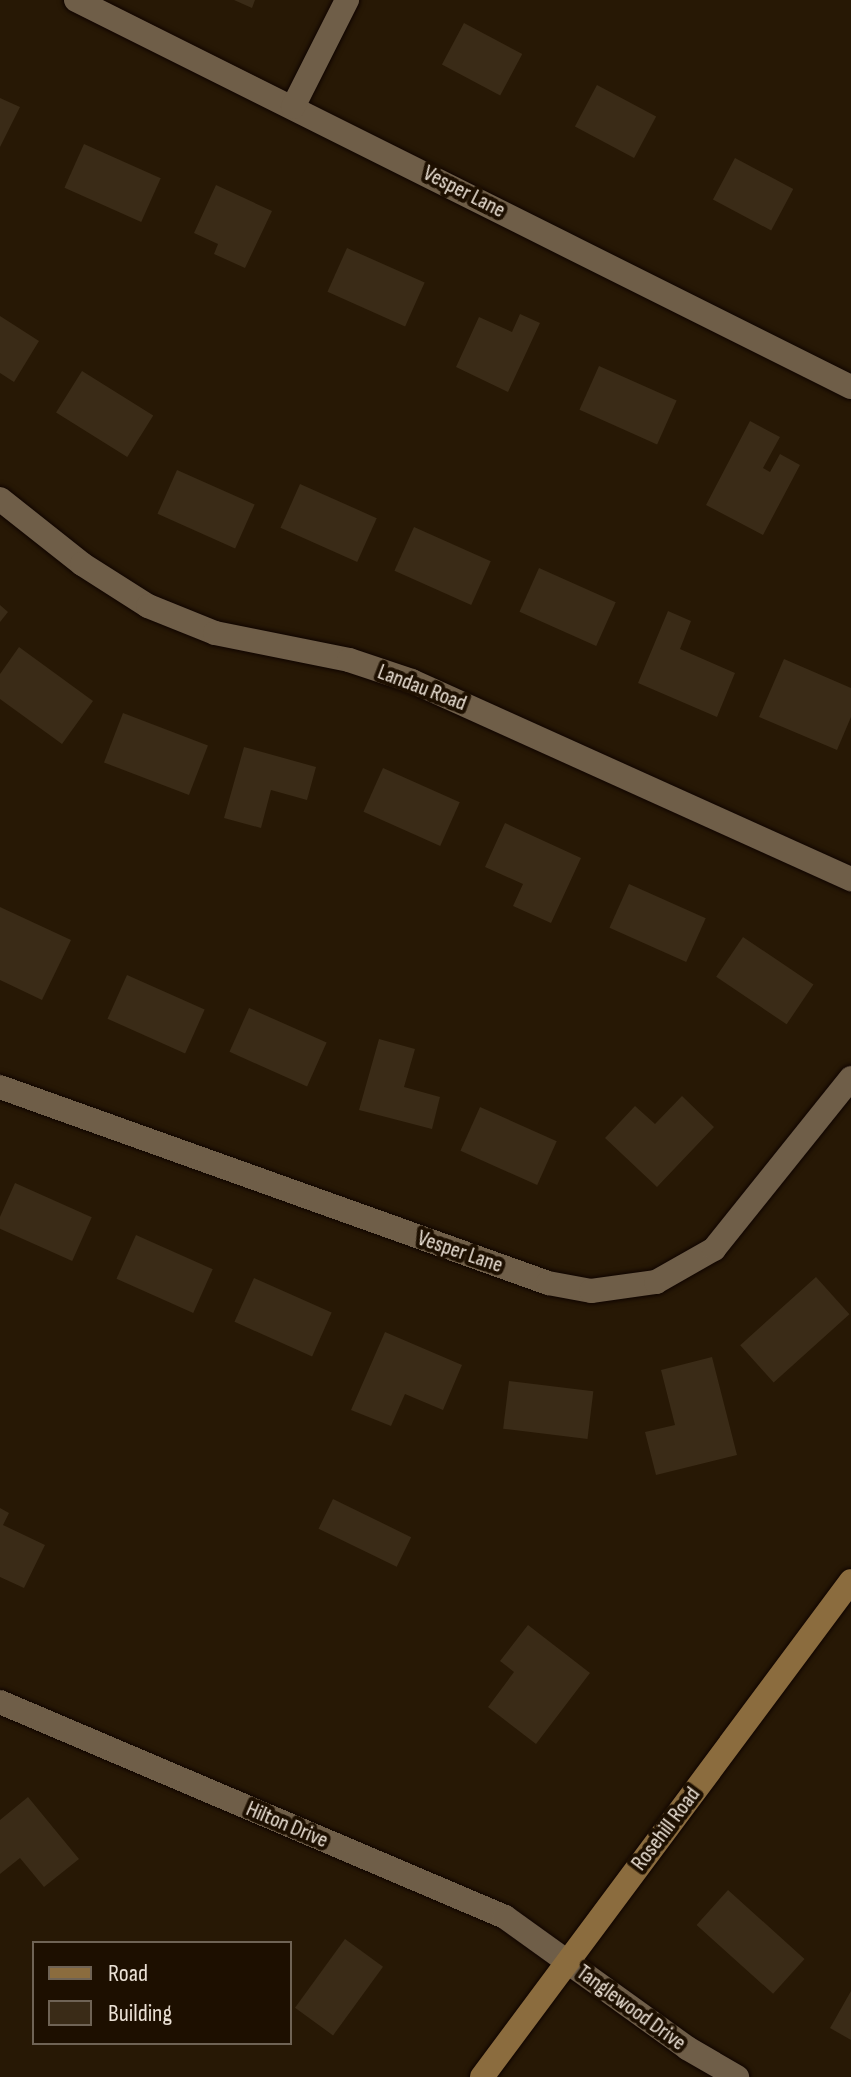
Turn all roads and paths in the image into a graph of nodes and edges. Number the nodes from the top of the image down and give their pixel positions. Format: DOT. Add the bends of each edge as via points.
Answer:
graph roads {
  1 [pos="76,0"];
  2 [pos="347,0"];
  3 [pos="293,107"];
  4 [pos="851,387"];
  5 [pos="0,499"];
  6 [pos="851,879"];
  7 [pos="851,1078"];
  8 [pos="0,1087"];
  9 [pos="851,1581"];
  10 [pos="0,1702"];
  11 [pos="567,1962"];
  12 [pos="482,2077"];
  13 [pos="737,2077"];
  1 -- 3 [label="street, Vesper Lane"];
  2 -- 3 [label="street"];
  3 -- 4 [label="street, Vesper Lane"];
  5 -- 6 [label="street, Landau Road" via="82,564 148,606 215,633 349,660 412,681"];
  7 -- 8 [label="street, Vesper Lane" via="714,1249 656,1282 591,1291 548,1283"];
  9 -- 11 [label="main road, Rosehill Road"];
  10 -- 11 [label="street, Hilton Drive" via="505,1917"];
  11 -- 12 [label="main road, Rosehill Road"];
  11 -- 13 [label="street, Tanglewood Drive"];
}
